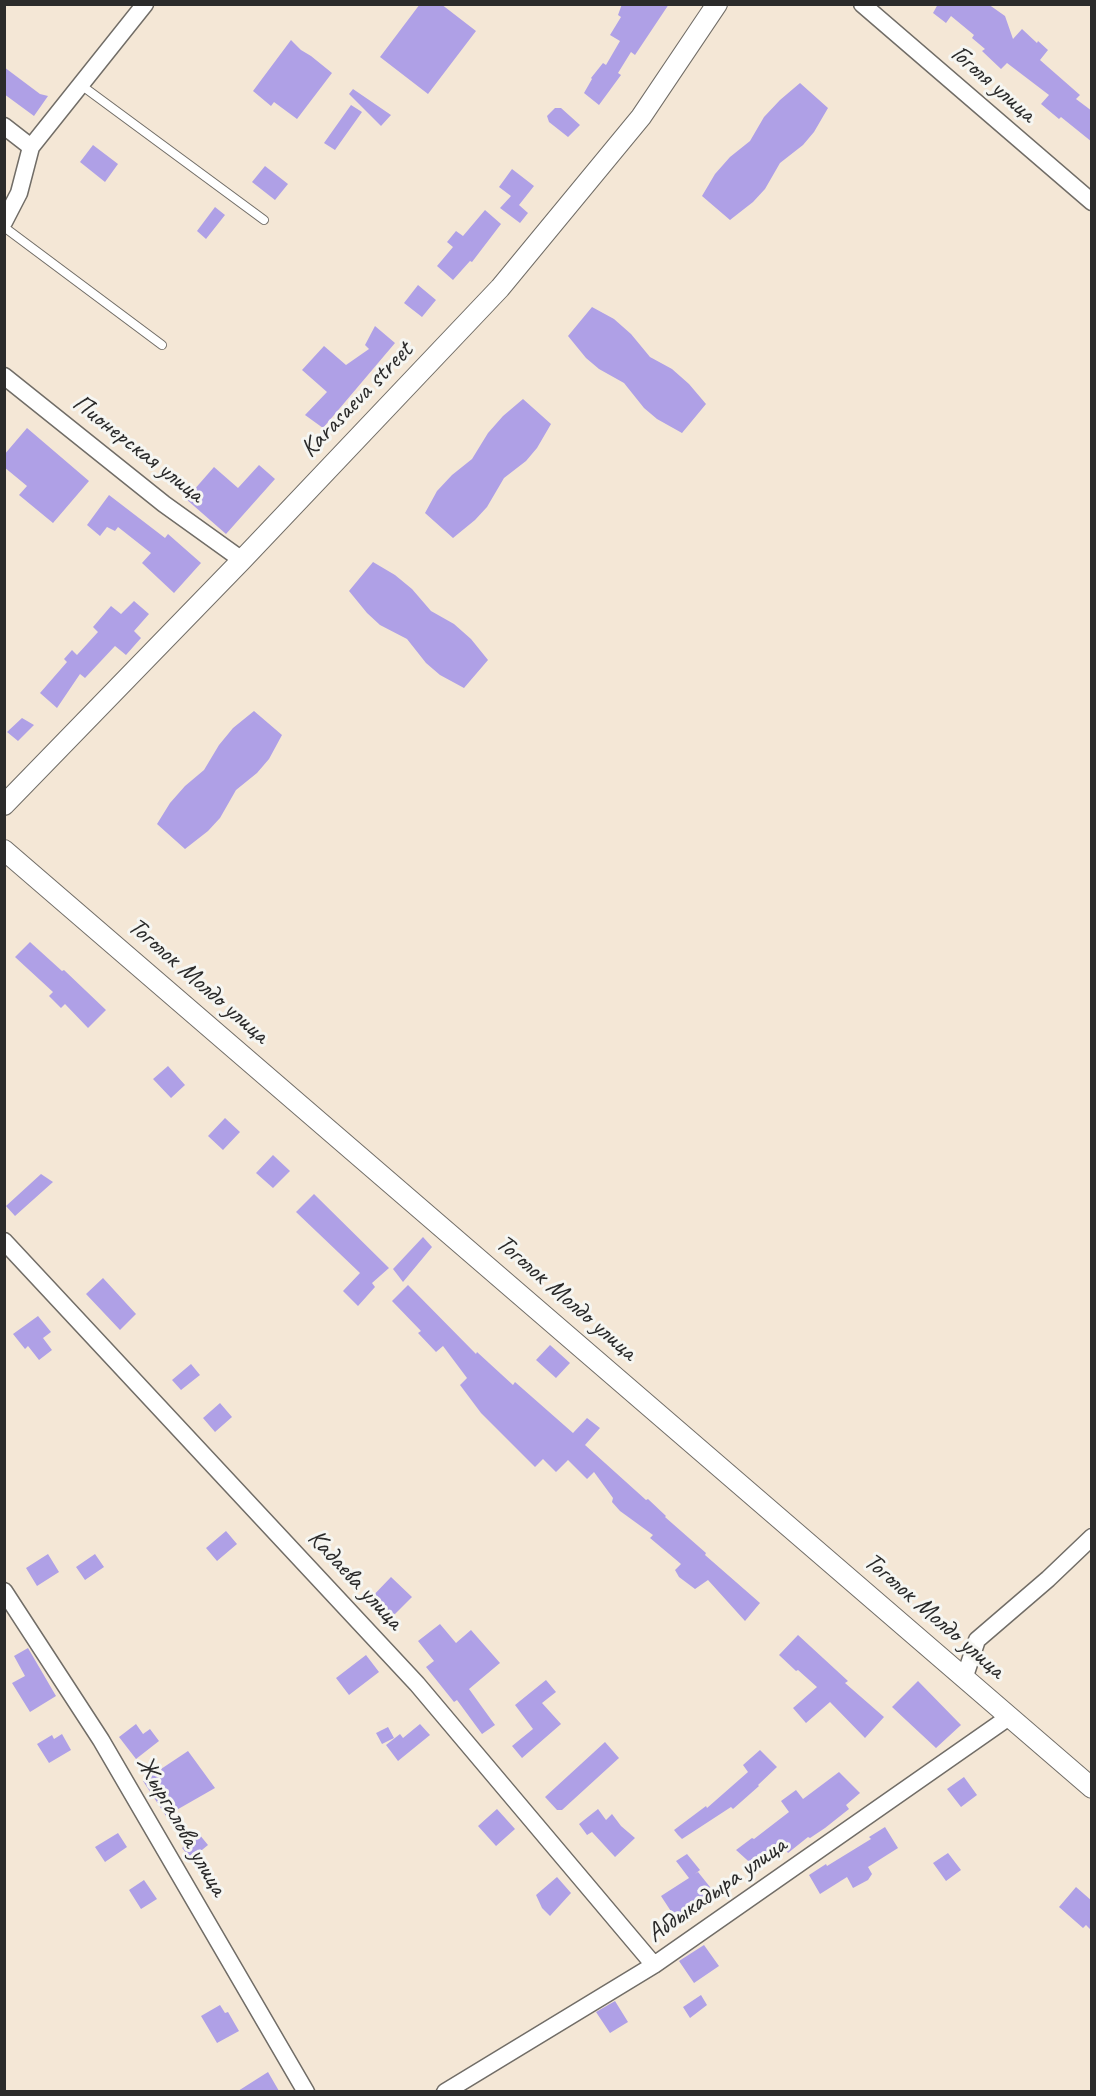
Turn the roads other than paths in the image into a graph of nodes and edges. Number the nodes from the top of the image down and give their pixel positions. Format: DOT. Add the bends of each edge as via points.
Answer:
graph roads {
  1 [pos="145,4"];
  2 [pos="717,4"];
  3 [pos="862,4"];
  4 [pos="81,85"];
  5 [pos="4,126"];
  6 [pos="31,147"];
  7 [pos="1092,202"];
  8 [pos="264,220"];
  9 [pos="4,222"];
  10 [pos="4,227"];
  11 [pos="162,345"];
  12 [pos="4,376"];
  13 [pos="242,560"];
  14 [pos="4,805"];
  15 [pos="4,850"];
  16 [pos="4,1241"];
  17 [pos="1092,1537"];
  18 [pos="4,1591"];
  19 [pos="964,1679"];
  20 [pos="1009,1718"];
  21 [pos="1092,1788"];
  22 [pos="654,1965"];
  23 [pos="306,2091"];
  24 [pos="444,2091"];
  1 -- 4 [label="street"];
  2 -- 13 [label="street, Karasaeva street" via="641,117 500,288"];
  3 -- 7 [label="street, Гоголя улица"];
  4 -- 6 [label="street"];
  4 -- 8 [label="lane"];
  5 -- 6 [label="street"];
  6 -- 9 [label="street" via="18,193"];
  10 -- 11 [label="lane"];
  12 -- 13 [label="street, Пионерская улица" via="164,504"];
  13 -- 14 [label="street, Karasaeva street"];
  15 -- 19 [label="street, Тоголок Молдо улица"];
  16 -- 22 [label="street, Кадаева улица" via="417,1684"];
  17 -- 19 [label="street" via="977,1640"];
  18 -- 23 [label="street, Жыргалова улица" via="101,1740"];
  19 -- 20 [label="street, Тоголок Молдо улица"];
  20 -- 21 [label="street, Тоголок Молдо улица"];
  20 -- 22 [label="street, Абдыкадыра улица"];
  22 -- 24 [label="street, Абдыкадыра улица"];
}
